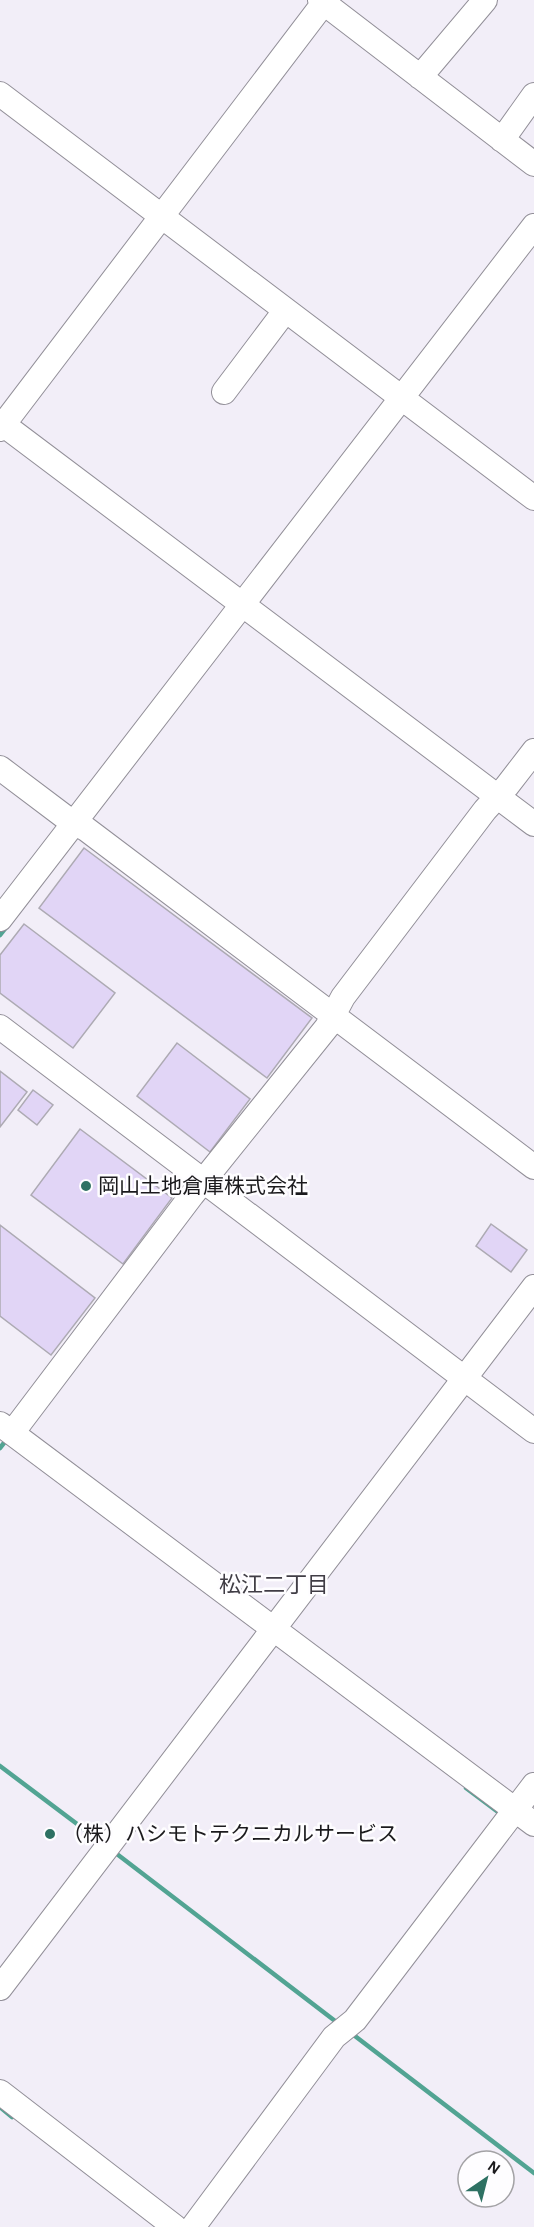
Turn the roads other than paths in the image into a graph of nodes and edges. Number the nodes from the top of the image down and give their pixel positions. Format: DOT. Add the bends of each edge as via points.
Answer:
graph roads {
  1 [pos="484,0"];
  2 [pos="323,1"];
  3 [pos="420,77"];
  4 [pos="0,94"];
  5 [pos="534,95"];
  6 [pos="502,140"];
  7 [pos="534,164"];
  8 [pos="161,218"];
  9 [pos="534,226"];
  10 [pos="285,311"];
  11 [pos="225,392"];
  12 [pos="401,398"];
  13 [pos="1,425"];
  14 [pos="534,498"];
  15 [pos="241,604"];
  16 [pos="534,751"];
  17 [pos="0,768"];
  18 [pos="497,796"];
  19 [pos="80,821"];
  20 [pos="534,824"];
  21 [pos="0,919"];
  22 [pos="336,1010"];
  23 [pos="0,1027"];
  24 [pos="534,1167"];
  25 [pos="204,1181"];
  26 [pos="534,1287"];
  27 [pos="465,1378"];
  28 [pos="6,1428"];
  29 [pos="534,1431"];
  30 [pos="267,1629"];
  31 [pos="534,1785"];
  32 [pos="525,1817"];
  33 [pos="0,1988"];
  34 [pos="0,2092"];
  35 [pos="175,2227"];
  36 [pos="193,2227"];
  1 -- 3 [label="street"];
  2 -- 3 [label="street"];
  2 -- 8 [label="street"];
  3 -- 6 [label="street"];
  4 -- 8 [label="street"];
  5 -- 6 [label="street"];
  6 -- 7 [label="street"];
  8 -- 10 [label="street"];
  8 -- 13 [label="street"];
  9 -- 12 [label="street"];
  10 -- 11 [label="street"];
  10 -- 12 [label="street"];
  12 -- 14 [label="street"];
  12 -- 15 [label="street"];
  13 -- 15 [label="street"];
  15 -- 18 [label="street"];
  15 -- 19 [label="street"];
  16 -- 18 [label="street"];
  17 -- 19 [label="street"];
  18 -- 20 [label="street"];
  18 -- 22 [label="street"];
  19 -- 21 [label="street"];
  19 -- 22 [label="street"];
  22 -- 24 [label="street"];
  22 -- 25 [label="street" via="327,1027"];
  23 -- 25 [label="street"];
  25 -- 27 [label="street"];
  25 -- 28 [label="street"];
  26 -- 27 [label="street"];
  27 -- 29 [label="street"];
  27 -- 30 [label="street"];
  28 -- 30 [label="street"];
  30 -- 32 [label="street"];
  30 -- 33 [label="street"];
  31 -- 32 [label="street"];
  32 -- 36 [label="street" via="347,2028 334,2037"];
  34 -- 35 [label="street"];
}
